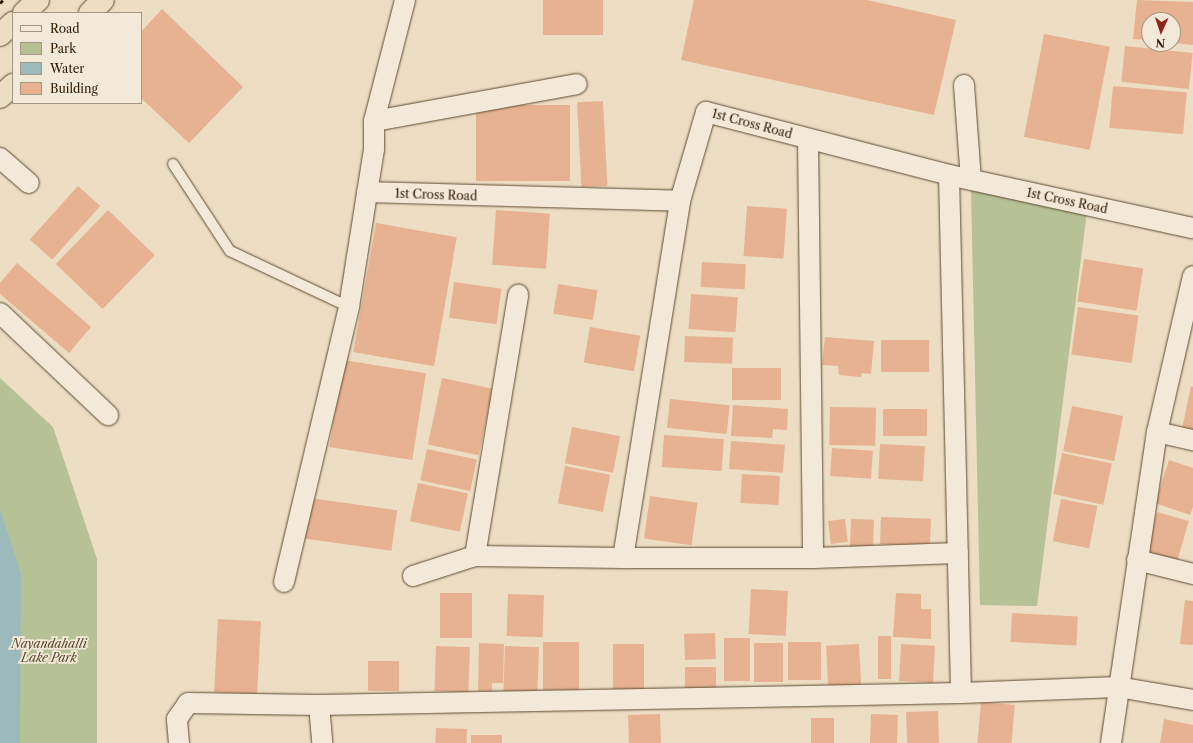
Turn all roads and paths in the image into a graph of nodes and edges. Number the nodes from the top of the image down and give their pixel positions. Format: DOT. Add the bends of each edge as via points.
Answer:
graph roads {
  1 [pos="38,0"];
  2 [pos="104,0"];
  3 [pos="405,0"];
  4 [pos="25,12"];
  5 [pos="91,12"];
  6 [pos="12,24"];
  7 [pos="0,35"];
  8 [pos="577,84"];
  9 [pos="964,85"];
  10 [pos="12,86"];
  11 [pos="0,97"];
  12 [pos="374,121"];
  13 [pos="808,139"];
  14 [pos="0,158"];
  15 [pos="173,164"];
  16 [pos="949,175"];
  17 [pos="971,180"];
  18 [pos="30,183"];
  19 [pos="367,192"];
  20 [pos="680,201"];
  21 [pos="1193,228"];
  22 [pos="1193,276"];
  23 [pos="518,294"];
  24 [pos="1189,305"];
  25 [pos="349,307"];
  26 [pos="0,312"];
  27 [pos="108,415"];
  28 [pos="1157,432"];
  29 [pos="1193,440"];
  30 [pos="958,553"];
  31 [pos="475,556"];
  32 [pos="623,558"];
  33 [pos="813,558"];
  34 [pos="1137,560"];
  35 [pos="1193,574"];
  36 [pos="413,576"];
  37 [pos="284,582"];
  38 [pos="1118,686"];
  39 [pos="961,693"];
  40 [pos="1193,700"];
  41 [pos="319,705"];
  42 [pos="179,743"];
  43 [pos="322,743"];
  44 [pos="1111,743"];
  1 -- 4 [label="highway"];
  2 -- 5 [label="highway"];
  3 -- 12 [label="street"];
  6 -- 7 [label="highway"];
  8 -- 12 [label="street"];
  9 -- 17 [label="street"];
  10 -- 11 [label="highway"];
  12 -- 19 [label="street" via="374,149"];
  13 -- 16 [label="street, 1st Cross Road"];
  13 -- 20 [label="street, 1st Cross Road" via="706,112"];
  13 -- 33 [label="street"];
  14 -- 18 [label="street"];
  15 -- 25 [label="lane" via="230,251"];
  16 -- 17 [label="street, 1st Cross Road"];
  16 -- 30 [label="street"];
  17 -- 21 [label="street, 1st Cross Road"];
  19 -- 20 [label="street, 1st Cross Road"];
  19 -- 25 [label="street"];
  20 -- 32 [label="street"];
  22 -- 24 [label="street"];
  23 -- 31 [label="street"];
  24 -- 28 [label="street"];
  25 -- 37 [label="street"];
  26 -- 27 [label="street"];
  28 -- 29 [label="street"];
  28 -- 34 [label="street"];
  30 -- 33 [label="street"];
  30 -- 39 [label="street"];
  31 -- 32 [label="street"];
  31 -- 36 [label="street"];
  32 -- 33 [label="street"];
  34 -- 35 [label="street"];
  34 -- 38 [label="street"];
  38 -- 39 [label="street"];
  38 -- 40 [label="street"];
  38 -- 44 [label="street"];
  39 -- 41 [label="street"];
  41 -- 42 [label="street" via="188,704 177,719"];
  41 -- 43 [label="street"];
}
